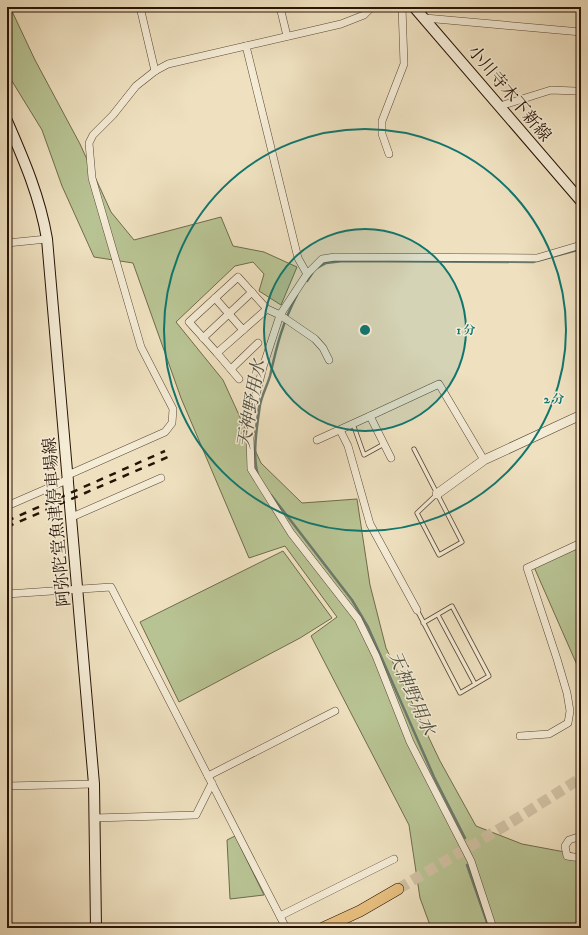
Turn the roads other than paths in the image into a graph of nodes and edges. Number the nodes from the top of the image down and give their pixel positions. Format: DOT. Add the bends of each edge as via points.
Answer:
graph roads {
  1 [pos="140,7"];
  2 [pos="280,7"];
  3 [pos="372,7"];
  4 [pos="402,7"];
  5 [pos="414,7"];
  6 [pos="425,18"];
  7 [pos="581,32"];
  8 [pos="287,36"];
  9 [pos="246,46"];
  10 [pos="155,71"];
  11 [pos="575,92"];
  12 [pos="500,106"];
  13 [pos="7,121"];
  14 [pos="389,154"];
  15 [pos="581,201"];
  16 [pos="47,239"];
  17 [pos="7,243"];
  18 [pos="581,245"];
  19 [pos="307,274"];
  20 [pos="252,292"];
  21 [pos="215,298"];
  22 [pos="267,309"];
  23 [pos="228,313"];
  24 [pos="280,315"];
  25 [pos="243,330"];
  26 [pos="203,338"];
  27 [pos="258,343"];
  28 [pos="217,353"];
  29 [pos="329,360"];
  30 [pos="231,369"];
  31 [pos="239,379"];
  32 [pos="370,416"];
  33 [pos="580,417"];
  34 [pos="353,424"];
  35 [pos="340,430"];
  36 [pos="317,440"];
  37 [pos="384,444"];
  38 [pos="414,450"];
  39 [pos="391,458"];
  40 [pos="484,460"];
  41 [pos="68,477"];
  42 [pos="161,478"];
  43 [pos="437,494"];
  44 [pos="7,506"];
  45 [pos="72,517"];
  46 [pos="581,543"];
  47 [pos="78,589"];
  48 [pos="7,594"];
  49 [pos="417,610"];
  50 [pos="438,615"];
  51 [pos="423,623"];
  52 [pos="475,684"];
  53 [pos="335,711"];
  54 [pos="520,736"];
  55 [pos="210,779"];
  56 [pos="94,784"];
  57 [pos="7,786"];
  58 [pos="94,818"];
  59 [pos="581,836"];
  60 [pos="581,858"];
  61 [pos="394,859"];
  62 [pos="398,890"];
  63 [pos="281,918"];
  64 [pos="96,928"];
  65 [pos="286,928"];
  66 [pos="324,928"];
  67 [pos="493,928"];
  1 -- 10 [label="street"];
  2 -- 8 [label="street"];
  3 -- 8 [label="street" via="364,15 340,24"];
  4 -- 14 [label="street" via="404,64 382,121 382,134"];
  5 -- 6 [label="main road, 小川寺木下新線"];
  6 -- 7 [label="street"];
  6 -- 12 [label="main road, 小川寺木下新線"];
  8 -- 9 [label="street"];
  9 -- 10 [label="street" via="168,64"];
  9 -- 19 [label="street" via="298,258"];
  10 -- 41 [label="street" via="136,86 113,115 92,135 89,143 92,178 115,250 141,347 173,409 172,423 165,432 150,440"];
  11 -- 12 [label="street" via="551,90"];
  12 -- 15 [label="main road, 小川寺木下新線"];
  13 -- 16 [label="main road, 阿弥陀堂魚津停車場線" via="29,171 42,211"];
  16 -- 17 [label="street"];
  16 -- 41 [label="main road, 阿弥陀堂魚津停車場線"];
  18 -- 19 [label="street" via="537,258 335,257 322,259"];
  19 -- 24 [label="street"];
  20 -- 21 [label="street" via="238,277"];
  20 -- 22 [label="street"];
  20 -- 23 [label="street"];
  21 -- 23 [label="street"];
  21 -- 26 [label="street" via="189,322"];
  22 -- 24 [label="street"];
  22 -- 25 [label="street"];
  23 -- 25 [label="street"];
  23 -- 26 [label="street"];
  24 -- 29 [label="street" via="315,339"];
  24 -- 67 [label="street" via="256,395 250,438 250,469 291,533 358,619 376,656 410,742 471,861"];
  25 -- 28 [label="street"];
  26 -- 28 [label="street"];
  27 -- 30 [label="street"];
  28 -- 30 [label="street"];
  30 -- 31 [label="street"];
  32 -- 34 [label="street"];
  32 -- 37 [label="street"];
  32 -- 40 [label="street" via="439,384"];
  33 -- 40 [label="street"];
  34 -- 35 [label="street"];
  34 -- 37 [label="lane" via="364,455"];
  35 -- 36 [label="street"];
  35 -- 49 [label="street" via="348,446 370,524"];
  37 -- 39 [label="street"];
  38 -- 43 [label="lane"];
  40 -- 43 [label="street"];
  41 -- 44 [label="street"];
  41 -- 45 [label="main road, 阿弥陀堂魚津停車場線"];
  42 -- 45 [label="street"];
  43 -- 43 [label="lane" via="462,542 439,555 417,513"];
  45 -- 47 [label="main road, 阿弥陀堂魚津停車場線"];
  46 -- 54 [label="street" via="527,568 557,658 570,712 568,722 549,734"];
  47 -- 48 [label="street"];
  47 -- 55 [label="street" via="111,587"];
  47 -- 56 [label="main road, 阿弥陀堂魚津停車場線"];
  49 -- 51 [label="lane"];
  50 -- 51 [label="lane"];
  50 -- 52 [label="lane"];
  50 -- 52 [label="lane" via="452,606 489,676"];
  51 -- 52 [label="lane" via="460,693"];
  53 -- 55 [label="street"];
  55 -- 58 [label="street" via="196,815"];
  55 -- 63 [label="street"];
  56 -- 57 [label="street"];
  56 -- 58 [label="main road, 阿弥陀堂魚津停車場線"];
  58 -- 64 [label="main road, 阿弥陀堂魚津停車場線"];
  59 -- 60 [label="street" via="569,840 565,846 567,856"];
  61 -- 63 [label="street"];
  62 -- 66 [label="main road"];
  63 -- 65 [label="street"];
}
